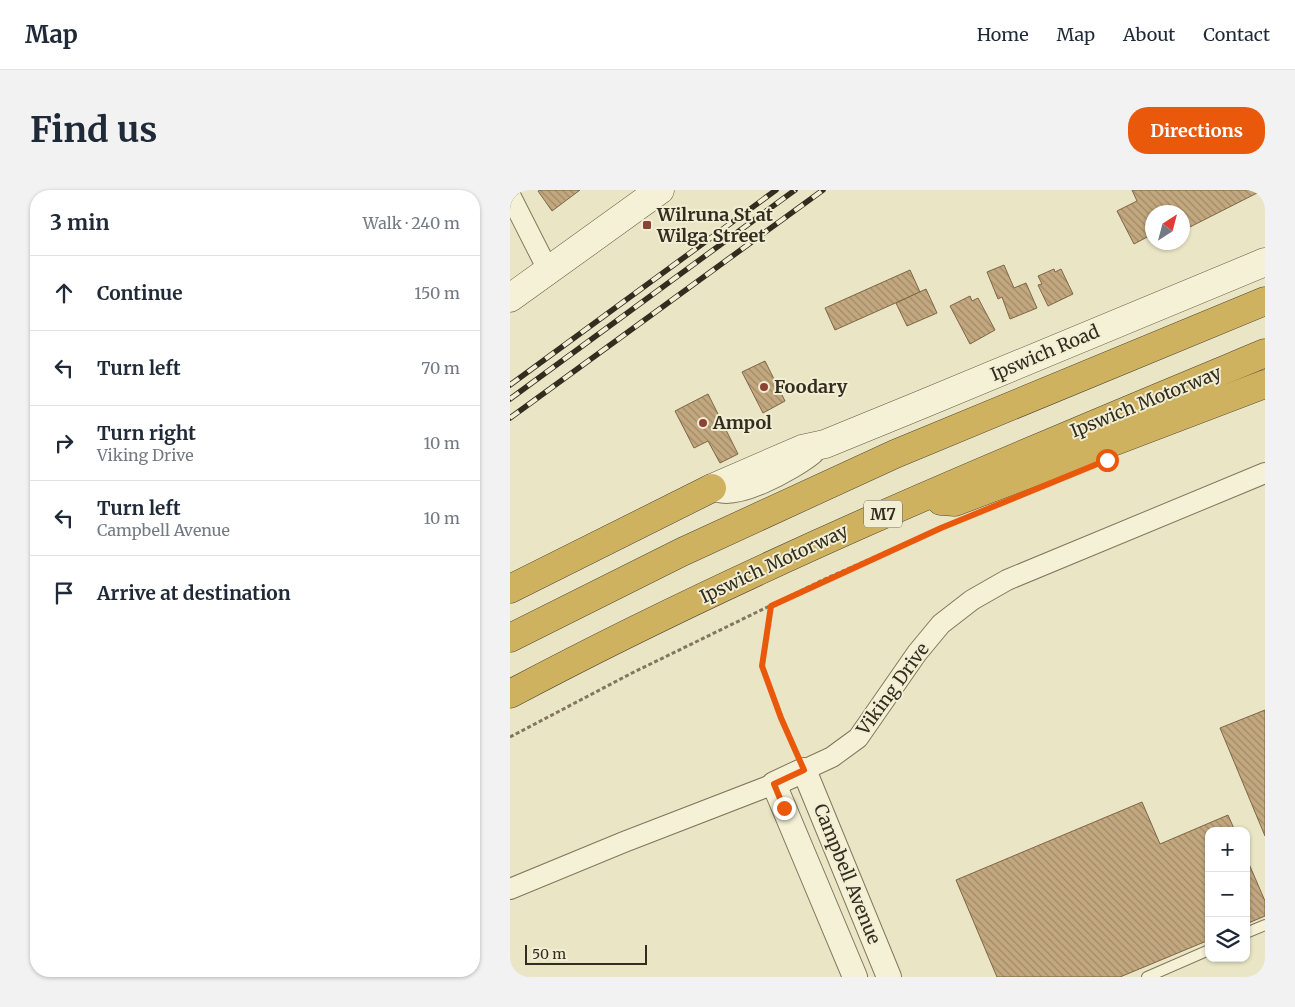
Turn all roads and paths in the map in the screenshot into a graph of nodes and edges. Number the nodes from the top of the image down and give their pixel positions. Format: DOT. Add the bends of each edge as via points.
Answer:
graph roads {
  1 [pos="660,190"];
  2 [pos="510,195"];
  3 [pos="1265,262"];
  4 [pos="548,270"];
  5 [pos="510,298"];
  6 [pos="1265,301"];
  7 [pos="1265,353"];
  8 [pos="1265,384"];
  9 [pos="1265,472"];
  10 [pos="712,488"];
  11 [pos="918,499"];
  12 [pos="959,520"];
  13 [pos="510,589"];
  14 [pos="771,606"];
  15 [pos="510,638"];
  16 [pos="510,694"];
  17 [pos="510,738"];
  18 [pos="804,770"];
  19 [pos="774,784"];
  20 [pos="510,889"];
  21 [pos="1265,925"];
  22 [pos="1250,931"];
  23 [pos="1205,952"];
  24 [pos="855,977"];
  25 [pos="889,977"];
  26 [pos="1147,977"];
  1 -- 4 [label="main road"];
  2 -- 4 [label="street"];
  3 -- 10 [label="main road, Ipswich Road"];
  4 -- 5 [label="main road"];
  6 -- 15 [label="highway" via="895,454 682,552"];
  7 -- 11 [label="highway, Ipswich Motorway / M7"];
  8 -- 11 [label="highway" via="954,502"];
  9 -- 18 [label="street, Viking Drive" via="1007,580 972,600 941,624 929,638 858,738 832,757"];
  10 -- 13 [label="highway"];
  11 -- 16 [label="highway, Ipswich Motorway / M7" via="806,548"];
  12 -- 14 [label="path"];
  14 -- 17 [label="path" via="632,673"];
  14 -- 18 [label="path" via="762,666"];
  18 -- 19 [label="street, Viking Drive"];
  18 -- 25 [label="street, Campbell Avenue"];
  19 -- 20 [label="street, Viking Drive"];
  19 -- 24 [label="street, Campbell Avenue"];
  21 -- 22 [label="lane"];
  23 -- 26 [label="lane"];
}
